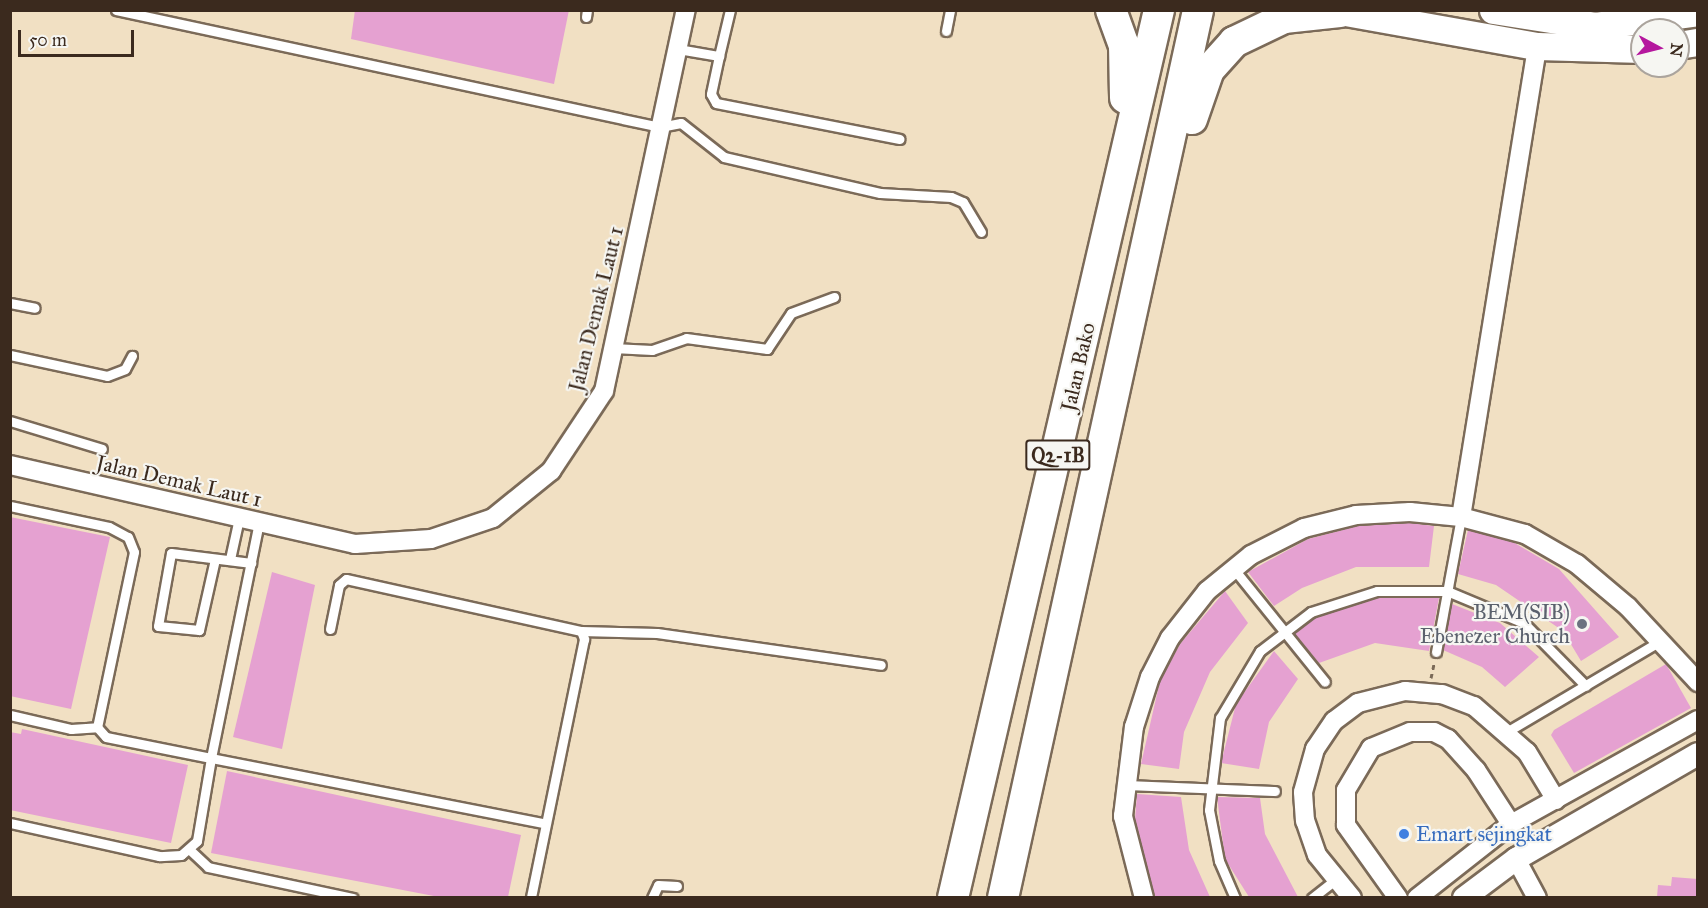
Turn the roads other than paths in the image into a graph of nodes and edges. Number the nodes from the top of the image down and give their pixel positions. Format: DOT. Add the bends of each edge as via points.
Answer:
graph roads {
  1 [pos="116,10"];
  2 [pos="686,10"];
  3 [pos="729,10"];
  4 [pos="950,10"];
  5 [pos="1111,10"];
  6 [pos="1159,10"];
  7 [pos="1198,10"];
  8 [pos="1494,10"];
  9 [pos="1337,11"];
  10 [pos="1698,12"];
  11 [pos="946,31"];
  12 [pos="1537,46"];
  13 [pos="678,49"];
  14 [pos="1630,49"];
  15 [pos="719,56"];
  16 [pos="660,127"];
  17 [pos="898,139"];
  18 [pos="981,232"];
  19 [pos="834,297"];
  20 [pos="10,303"];
  21 [pos="35,308"];
  22 [pos="613,348"];
  23 [pos="10,354"];
  24 [pos="132,356"];
  25 [pos="10,421"];
  26 [pos="102,448"];
  27 [pos="10,465"];
  28 [pos="10,506"];
  29 [pos="1461,517"];
  30 [pos="239,518"];
  31 [pos="259,522"];
  32 [pos="1042,530"];
  33 [pos="1084,536"];
  34 [pos="215,559"];
  35 [pos="230,559"];
  36 [pos="251,563"];
  37 [pos="1233,568"];
  38 [pos="1447,591"];
  39 [pos="330,629"];
  40 [pos="1283,630"];
  41 [pos="581,631"];
  42 [pos="1660,641"];
  43 [pos="1436,652"];
  44 [pos="881,665"];
  45 [pos="1325,682"];
  46 [pos="1698,682"];
  47 [pos="1586,686"];
  48 [pos="10,715"];
  49 [pos="1698,720"];
  50 [pos="97,727"];
  51 [pos="1508,731"];
  52 [pos="1698,754"];
  53 [pos="211,758"];
  54 [pos="1125,785"];
  55 [pos="1209,788"];
  56 [pos="1275,791"];
  57 [pos="1556,800"];
  58 [pos="10,823"];
  59 [pos="543,823"];
  60 [pos="1511,824"];
  61 [pos="191,851"];
  62 [pos="1516,859"];
  63 [pos="1336,879"];
  64 [pos="677,886"];
  65 [pos="353,897"];
  66 [pos="531,897"];
  67 [pos="652,897"];
  68 [pos="953,897"];
  69 [pos="1003,897"];
  70 [pos="1144,897"];
  71 [pos="1235,897"];
  72 [pos="1312,897"];
  73 [pos="1352,897"];
  74 [pos="1398,897"];
  75 [pos="1417,897"];
  76 [pos="1464,897"];
  77 [pos="1537,897"];
  1 -- 16 [label="lane"];
  2 -- 13 [label="street, Jalan Demak Laut 1"];
  3 -- 15 [label="lane"];
  4 -- 11 [label="lane"];
  5 -- 32 [label="main road" via="1124,45 1126,95 1038,499"];
  6 -- 32 [label="main road, Jalan Bako / Q2-1B"];
  7 -- 33 [label="main road, Jalan Bako"];
  8 -- 10 [label="main road" via="1595,26"];
  9 -- 12 [label="main road"];
  9 -- 33 [label="main road" via="1284,18 1249,33 1209,70 1198,92 1103,512"];
  12 -- 14 [label="main road"];
  12 -- 29 [label="street"];
  13 -- 15 [label="lane"];
  13 -- 16 [label="street, Jalan Demak Laut 1"];
  15 -- 17 [label="lane" via="711,94 716,103"];
  16 -- 18 [label="lane" via="681,123 724,157 880,193 951,197 963,202"];
  16 -- 22 [label="street, Jalan Demak Laut 1"];
  19 -- 22 [label="lane" via="791,313 767,349 686,338 652,350"];
  20 -- 21 [label="lane"];
  22 -- 31 [label="street, Jalan Demak Laut 1" via="604,391 579,435 551,471 493,518 431,539 355,544"];
  23 -- 24 [label="lane" via="107,376 125,369"];
  25 -- 26 [label="lane"];
  27 -- 30 [label="street, Jalan Demak Laut 1"];
  28 -- 50 [label="lane" via="109,527 128,537 134,552"];
  29 -- 37 [label="street" via="1410,512 1341,518 1304,528"];
  29 -- 38 [label="lane"];
  29 -- 42 [label="street" via="1506,527 1557,550"];
  30 -- 31 [label="street, Jalan Demak Laut 1"];
  30 -- 35 [label="lane"];
  31 -- 36 [label="lane"];
  32 -- 68 [label="main road, Jalan Bako / Q2-1B"];
  33 -- 69 [label="main road, Jalan Bako"];
  34 -- 34 [label="lane" via="171,553 158,626 199,630"];
  34 -- 35 [label="lane"];
  35 -- 36 [label="lane"];
  36 -- 53 [label="lane"];
  37 -- 40 [label="lane"];
  37 -- 54 [label="street" via="1180,623 1150,678 1134,727"];
  38 -- 40 [label="lane" via="1367,592 1311,612"];
  38 -- 43 [label="lane"];
  38 -- 47 [label="lane" via="1499,608 1524,623"];
  39 -- 41 [label="lane" via="339,585 346,579"];
  40 -- 45 [label="lane"];
  40 -- 55 [label="lane" via="1247,668 1225,704"];
  41 -- 44 [label="lane" via="657,633"];
  41 -- 59 [label="lane" via="582,650"];
  42 -- 46 [label="street"];
  42 -- 47 [label="lane"];
  47 -- 51 [label="lane"];
  48 -- 50 [label="lane" via="70,729"];
  49 -- 57 [label="street"];
  50 -- 53 [label="lane" via="106,737"];
  51 -- 57 [label="street"];
  51 -- 63 [label="street" via="1474,706 1429,692 1387,692 1358,702 1334,721 1315,749 1303,792 1305,821 1317,855"];
  52 -- 62 [label="street"];
  53 -- 59 [label="lane"];
  53 -- 61 [label="lane"];
  54 -- 55 [label="lane"];
  54 -- 70 [label="street" via="1123,816"];
  55 -- 56 [label="lane"];
  55 -- 71 [label="lane" via="1214,842"];
  57 -- 60 [label="street"];
  58 -- 61 [label="lane" via="159,856"];
  59 -- 66 [label="lane"];
  60 -- 74 [label="street" via="1476,770 1448,739 1434,732 1410,732 1371,748 1346,790 1346,825"];
  60 -- 75 [label="street"];
  61 -- 65 [label="lane" via="208,867"];
  62 -- 76 [label="street"];
  62 -- 77 [label="street"];
  63 -- 72 [label="lane"];
  63 -- 73 [label="street"];
  64 -- 67 [label="lane" via="658,885"];
}
